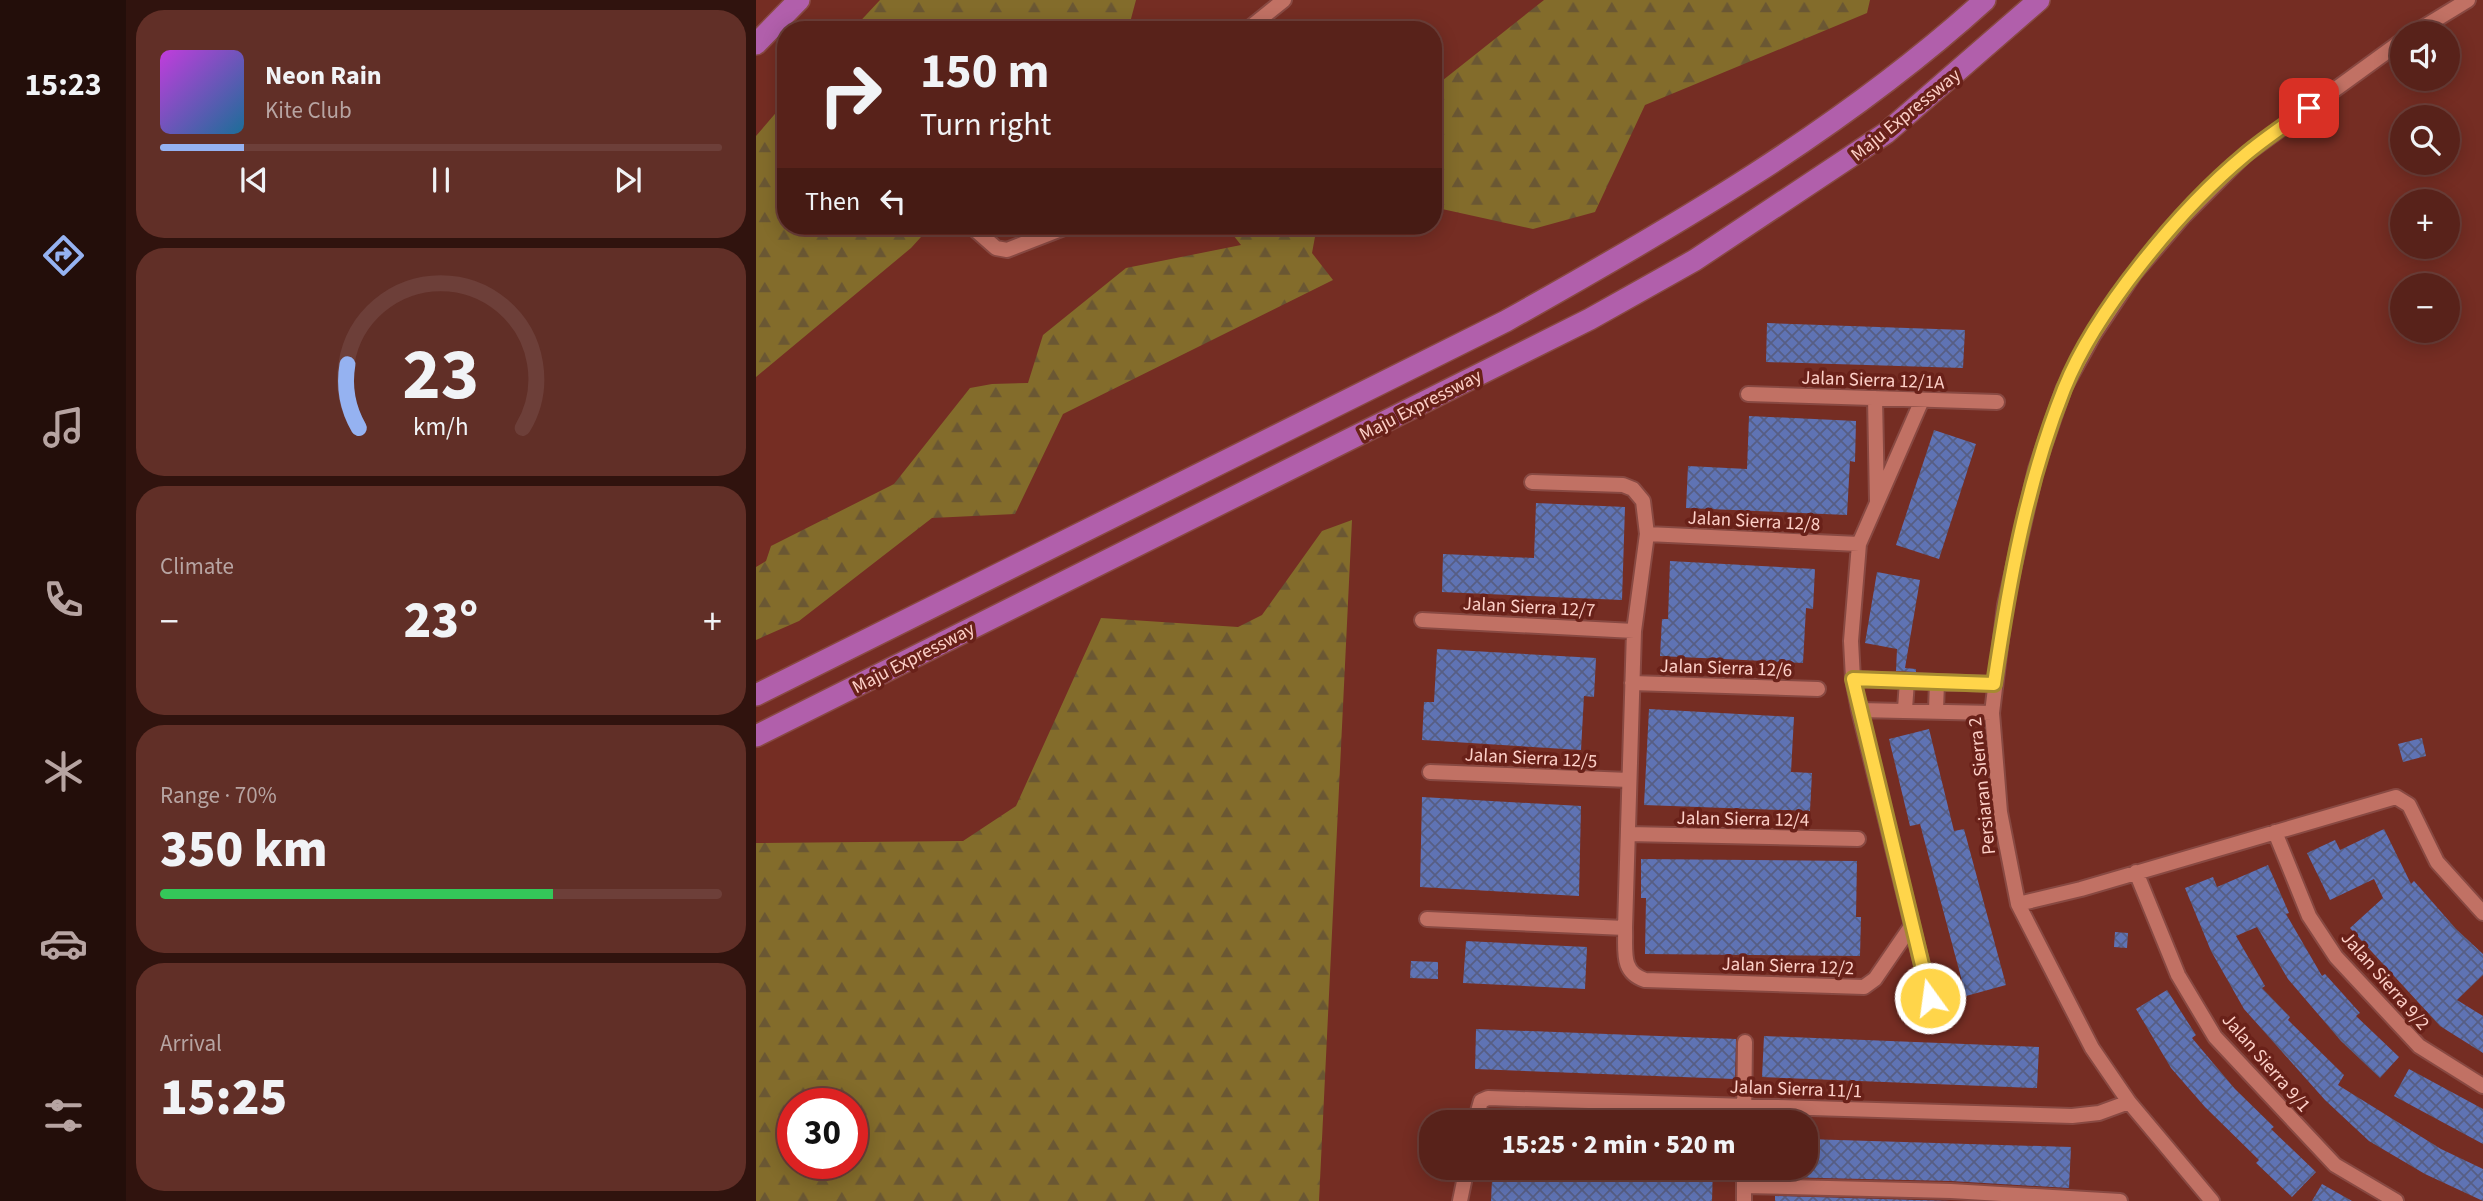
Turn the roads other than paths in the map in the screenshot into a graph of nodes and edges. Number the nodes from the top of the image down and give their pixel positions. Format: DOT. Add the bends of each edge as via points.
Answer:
graph roads {
  1 [pos="799,0"];
  2 [pos="1284,0"];
  3 [pos="1985,0"];
  4 [pos="2039,0"];
  5 [pos="2468,0"];
  6 [pos="778,21"];
  7 [pos="1258,21"];
  8 [pos="2434,21"];
  9 [pos="777,23"];
  10 [pos="756,44"];
  11 [pos="2390,49"];
  12 [pos="981,235"];
  13 [pos="1046,235"];
  14 [pos="1748,394"];
  15 [pos="1875,398"];
  16 [pos="1922,400"];
  17 [pos="1997,402"];
  18 [pos="1532,482"];
  19 [pos="1877,506"];
  20 [pos="1647,534"];
  21 [pos="1859,544"];
  22 [pos="1422,620"];
  23 [pos="1634,631"];
  24 [pos="1853,679"];
  25 [pos="1906,681"];
  26 [pos="1937,682"];
  27 [pos="1632,683"];
  28 [pos="1994,684"];
  29 [pos="1818,690"];
  30 [pos="756,695"];
  31 [pos="1905,709"];
  32 [pos="1859,710"];
  33 [pos="1936,710"];
  34 [pos="1992,713"];
  35 [pos="756,736"];
  36 [pos="1430,772"];
  37 [pos="1629,780"];
  38 [pos="2275,832"];
  39 [pos="1628,834"];
  40 [pos="1858,839"];
  41 [pos="2136,872"];
  42 [pos="2018,904"];
  43 [pos="2483,913"];
  44 [pos="1427,919"];
  45 [pos="1912,925"];
  46 [pos="1625,928"];
  47 [pos="1930,998"];
  48 [pos="1745,1042"];
  49 [pos="2483,1086"];
  50 [pos="2129,1102"];
  51 [pos="1744,1106"];
  52 [pos="1478,1110"];
  53 [pos="1744,1110"];
  54 [pos="1464,1180"];
  55 [pos="1744,1194"];
  56 [pos="1460,1201"];
  57 [pos="2120,1201"];
  58 [pos="2212,1201"];
  59 [pos="2396,1201"];
  1 -- 6 [label="highway"];
  2 -- 7 [label="street"];
  3 -- 30 [label="highway, Maju Expressway" via="1859,103 1563,289"];
  4 -- 35 [label="highway, Maju Expressway" via="1886,133 1695,260 1590,319"];
  5 -- 8 [label="street"];
  9 -- 10 [label="highway"];
  11 -- 28 [label="street, Persiaran Sierra 2" via="2245,155 2134,274 2094,334 2064,388 2036,469 2015,551"];
  12 -- 13 [label="street" via="996,248 1007,250"];
  14 -- 15 [label="street, Jalan Sierra 12/1A"];
  15 -- 16 [label="street, Jalan Sierra 12/1A"];
  15 -- 19 [label="street"];
  16 -- 17 [label="street, Jalan Sierra 12/1A"];
  16 -- 19 [label="street"];
  18 -- 20 [label="street" via="1633,489 1643,501"];
  19 -- 21 [label="street"];
  20 -- 21 [label="street, Jalan Sierra 12/8"];
  20 -- 23 [label="street"];
  21 -- 24 [label="street" via="1851,641"];
  22 -- 23 [label="street, Jalan Sierra 12/7"];
  23 -- 27 [label="street"];
  24 -- 25 [label="street"];
  24 -- 32 [label="street"];
  25 -- 26 [label="street"];
  25 -- 31 [label="street"];
  26 -- 28 [label="street"];
  26 -- 33 [label="street"];
  27 -- 29 [label="street, Jalan Sierra 12/6"];
  27 -- 37 [label="street"];
  28 -- 34 [label="street, Persiaran Sierra 2"];
  31 -- 32 [label="street"];
  31 -- 33 [label="street"];
  32 -- 45 [label="street"];
  33 -- 34 [label="street"];
  34 -- 42 [label="street, Persiaran Sierra 2" via="2000,812"];
  36 -- 37 [label="street, Jalan Sierra 12/5"];
  37 -- 39 [label="street"];
  38 -- 41 [label="street"];
  38 -- 43 [label="street" via="2396,797 2409,805 2437,862"];
  38 -- 49 [label="street, Jalan Sierra 9/2" via="2309,916 2336,957 2419,1046"];
  39 -- 40 [label="street, Jalan Sierra 12/4"];
  39 -- 46 [label="street"];
  41 -- 42 [label="street"];
  41 -- 59 [label="street, Jalan Sierra 9/1" via="2178,975 2215,1037 2335,1165"];
  42 -- 50 [label="street, Persiaran Sierra 2" via="2092,1048"];
  44 -- 46 [label="street"];
  45 -- 46 [label="street, Jalan Sierra 12/2" via="1875,979 1864,987 1645,980 1626,968"];
  45 -- 47 [label="street"];
  48 -- 51 [label="street"];
  50 -- 51 [label="street, Jalan Sierra 11/1" via="2099,1113 2072,1116"];
  50 -- 58 [label="street, Persiaran Sierra 2"];
  51 -- 52 [label="street, Jalan Sierra 11/1" via="1488,1098 1481,1101"];
  51 -- 53 [label="street"];
  54 -- 56 [label="street"];
  55 -- 57 [label="street" via="1912,1190"];
}
